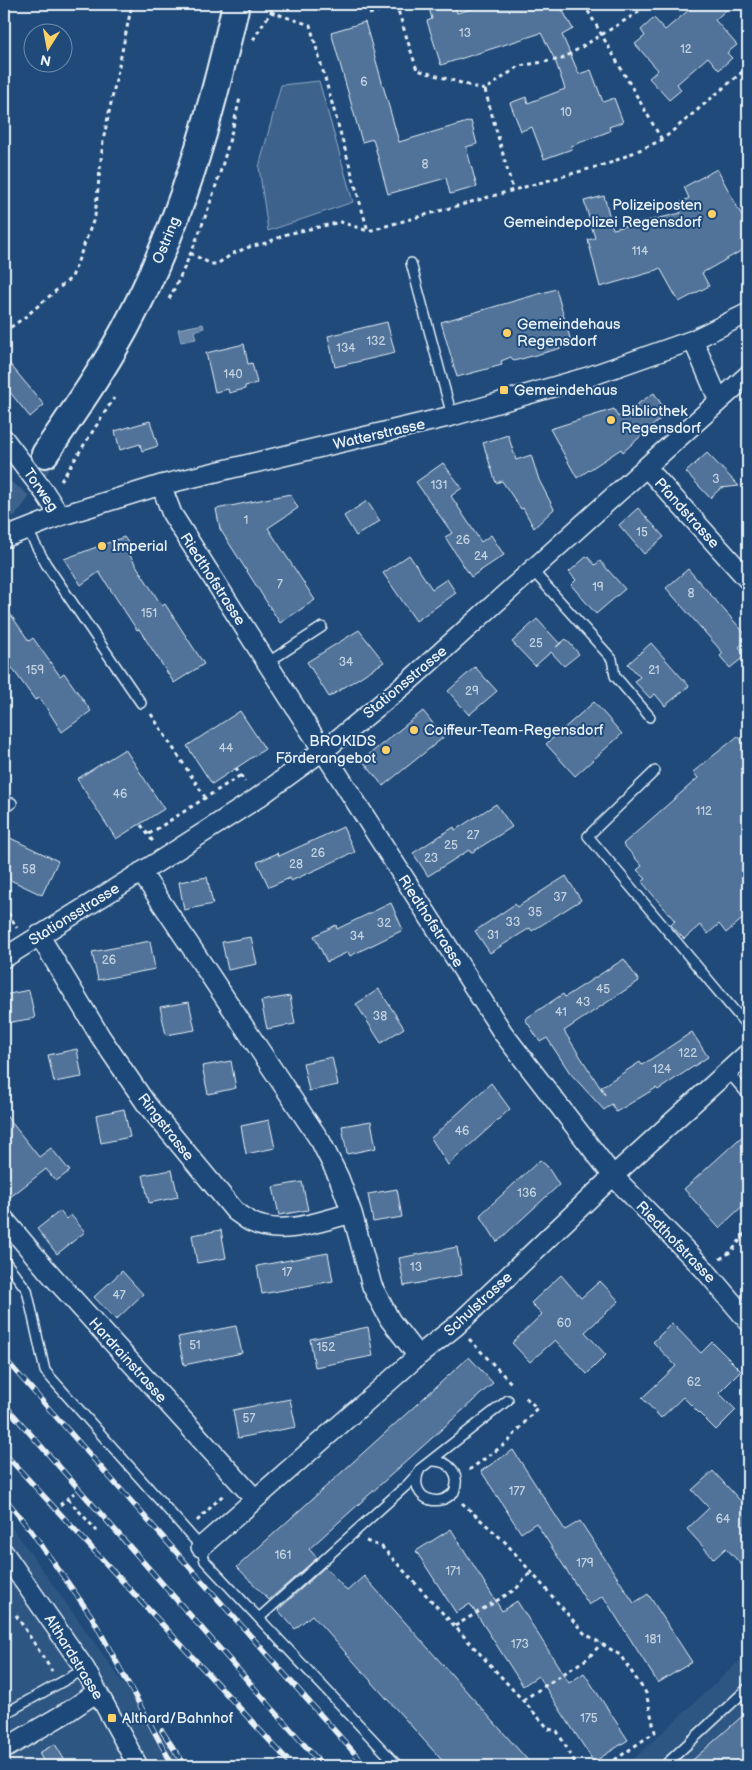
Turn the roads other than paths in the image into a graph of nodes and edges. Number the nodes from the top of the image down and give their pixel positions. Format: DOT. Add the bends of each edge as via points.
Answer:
graph roads {
  1 [pos="236,4"];
  2 [pos="411,263"];
  3 [pos="748,313"];
  4 [pos="693,340"];
  5 [pos="748,375"];
  6 [pos="719,401"];
  7 [pos="452,416"];
  8 [pos="4,439"];
  9 [pos="45,454"];
  10 [pos="646,468"];
  11 [pos="161,486"];
  12 [pos="60,516"];
  13 [pos="26,528"];
  14 [pos="4,538"];
  15 [pos="532,570"];
  16 [pos="748,580"];
  17 [pos="322,627"];
  18 [pos="267,662"];
  19 [pos="141,702"];
  20 [pos="650,717"];
  21 [pos="322,751"];
  22 [pos="655,771"];
  23 [pos="12,803"];
  24 [pos="4,809"];
  25 [pos="141,872"];
  26 [pos="32,939"];
  27 [pos="4,958"];
  28 [pos="748,1026"];
  29 [pos="748,1053"];
  30 [pos="728,1072"];
  31 [pos="748,1095"];
  32 [pos="613,1176"];
  33 [pos="352,1213"];
  34 [pos="4,1219"];
  35 [pos="4,1260"];
  36 [pos="748,1321"];
  37 [pos="418,1356"];
  38 [pos="508,1400"];
  39 [pos="431,1461"];
  40 [pos="417,1474"];
  41 [pos="255,1499"];
  42 [pos="201,1547"];
  43 [pos="4,1553"];
  44 [pos="259,1618"];
  45 [pos="85,1669"];
  46 [pos="748,1688"];
  47 [pos="97,1692"];
  48 [pos="4,1714"];
  49 [pos="4,1749"];
  50 [pos="138,1766"];
  51 [pos="398,1766"];
  52 [pos="664,1766"];
  1 -- 9 [label="main road, Ostring" via="201,142 166,240 125,329"];
  2 -- 7 [label="lane"];
  3 -- 4 [label="street, Watterstrasse"];
  4 -- 6 [label="street"];
  4 -- 7 [label="street, Watterstrasse" via="588,377"];
  5 -- 6 [label="street, Stationsstrasse"];
  6 -- 10 [label="street, Stationsstrasse"];
  7 -- 11 [label="street, Watterstrasse"];
  8 -- 12 [label="street, Torweg"];
  10 -- 15 [label="street, Stationsstrasse"];
  10 -- 16 [label="street, Pfandstrasse"];
  11 -- 12 [label="street, Watterstrasse"];
  11 -- 18 [label="street, Riedthofstrasse" via="172,514"];
  12 -- 13 [label="street, Watterstrasse"];
  13 -- 14 [label="street, Watterstrasse"];
  13 -- 19 [label="lane" via="46,564"];
  15 -- 20 [label="lane" via="612,659 615,676"];
  15 -- 21 [label="street, Stationsstrasse" via="409,681"];
  17 -- 18 [label="lane"];
  18 -- 21 [label="street, Riedthofstrasse"];
  21 -- 25 [label="street, Stationsstrasse" via="256,799"];
  21 -- 32 [label="street, Riedthofstrasse" via="503,1033"];
  22 -- 28 [label="lane" via="588,836"];
  23 -- 24 [label="lane"];
  25 -- 26 [label="street, Stationsstrasse"];
  25 -- 33 [label="street" via="321,1142"];
  26 -- 27 [label="street, Stationsstrasse"];
  26 -- 33 [label="street, Ringstrasse" via="147,1105 234,1211 252,1222 288,1229"];
  29 -- 30 [label="street, Schulstrasse"];
  30 -- 31 [label="lane"];
  30 -- 32 [label="street, Schulstrasse"];
  32 -- 36 [label="street, Riedthofstrasse" via="704,1269"];
  32 -- 37 [label="street, Schulstrasse" via="456,1326"];
  33 -- 37 [label="street" via="372,1286 390,1320"];
  34 -- 41 [label="street, Hardrainstrasse"];
  35 -- 42 [label="lane" via="27,1290 45,1371"];
  37 -- 41 [label="street, Schulstrasse"];
  38 -- 39 [label="lane"];
  39 -- 40 [label="lane"];
  39 -- 40 [label="lane" via="445,1462 455,1472 456,1485 449,1497 436,1501 425,1497 417,1487"];
  40 -- 44 [label="lane"];
  41 -- 42 [label="street, Schulstrasse"];
  42 -- 44 [label="lane" via="206,1561"];
  43 -- 45 [label="street, Althardstrasse"];
  44 -- 51 [label="lane"];
  45 -- 47 [label="street, Althardstrasse"];
  45 -- 48 [label="lane"];
  46 -- 52 [label="lane"];
  47 -- 49 [label="street"];
  47 -- 50 [label="street, Althardstrasse"];
}
